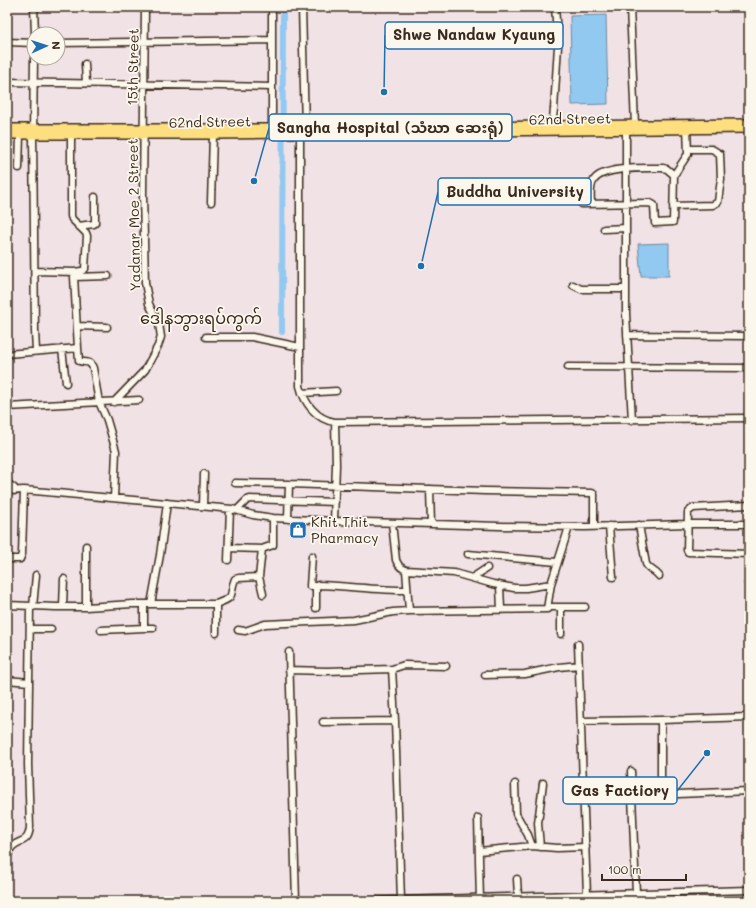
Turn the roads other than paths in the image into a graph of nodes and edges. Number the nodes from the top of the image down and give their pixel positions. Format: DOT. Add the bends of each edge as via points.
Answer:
graph roads {
  1 [pos="34,7"];
  2 [pos="145,7"];
  3 [pos="272,7"];
  4 [pos="302,7"];
  5 [pos="555,7"];
  6 [pos="630,7"];
  7 [pos="35,26"];
  8 [pos="272,40"];
  9 [pos="7,42"];
  10 [pos="146,42"];
  11 [pos="26,43"];
  12 [pos="66,43"];
  13 [pos="85,64"];
  14 [pos="34,66"];
  15 [pos="7,82"];
  16 [pos="34,83"];
  17 [pos="86,83"];
  18 [pos="144,84"];
  19 [pos="272,86"];
  20 [pos="749,123"];
  21 [pos="635,125"];
  22 [pos="688,127"];
  23 [pos="7,128"];
  24 [pos="626,128"];
  25 [pos="552,129"];
  26 [pos="749,129"];
  27 [pos="275,130"];
  28 [pos="299,130"];
  29 [pos="33,131"];
  30 [pos="144,131"];
  31 [pos="71,132"];
  32 [pos="7,135"];
  33 [pos="20,135"];
  34 [pos="213,135"];
  35 [pos="688,149"];
  36 [pos="19,168"];
  37 [pos="627,168"];
  38 [pos="674,175"];
  39 [pos="95,197"];
  40 [pos="211,202"];
  41 [pos="627,203"];
  42 [pos="582,204"];
  43 [pos="591,204"];
  44 [pos="673,206"];
  45 [pos="78,226"];
  46 [pos="626,228"];
  47 [pos="604,229"];
  48 [pos="35,271"];
  49 [pos="74,275"];
  50 [pos="108,276"];
  51 [pos="573,286"];
  52 [pos="626,289"];
  53 [pos="77,326"];
  54 [pos="106,327"];
  55 [pos="627,336"];
  56 [pos="749,336"];
  57 [pos="206,337"];
  58 [pos="300,347"];
  59 [pos="78,348"];
  60 [pos="62,349"];
  61 [pos="36,351"];
  62 [pos="7,354"];
  63 [pos="568,367"];
  64 [pos="629,368"];
  65 [pos="749,368"];
  66 [pos="66,384"];
  67 [pos="336,391"];
  68 [pos="302,392"];
  69 [pos="139,400"];
  70 [pos="99,402"];
  71 [pos="114,402"];
  72 [pos="7,407"];
  73 [pos="749,418"];
  74 [pos="632,420"];
  75 [pos="335,422"];
  76 [pos="204,474"];
  77 [pos="7,483"];
  78 [pos="235,483"];
  79 [pos="289,484"];
  80 [pos="336,486"];
  81 [pos="430,489"];
  82 [pos="24,490"];
  83 [pos="10,491"];
  84 [pos="114,498"];
  85 [pos="288,500"];
  86 [pos="335,502"];
  87 [pos="167,503"];
  88 [pos="749,505"];
  89 [pos="203,506"];
  90 [pos="230,509"];
  91 [pos="237,510"];
  92 [pos="273,518"];
  93 [pos="288,519"];
  94 [pos="334,521"];
  95 [pos="392,523"];
  96 [pos="431,524"];
  97 [pos="687,524"];
  98 [pos="749,524"];
  99 [pos="639,525"];
  100 [pos="594,526"];
  101 [pos="609,526"];
  102 [pos="569,527"];
  103 [pos="86,546"];
  104 [pos="229,548"];
  105 [pos="262,549"];
  106 [pos="468,554"];
  107 [pos="749,554"];
  108 [pos="312,556"];
  109 [pos="7,559"];
  110 [pos="228,560"];
  111 [pos="557,562"];
  112 [pos="487,568"];
  113 [pos="406,570"];
  114 [pos="36,575"];
  115 [pos="659,576"];
  116 [pos="259,577"];
  117 [pos="613,577"];
  118 [pos="472,578"];
  119 [pos="64,579"];
  120 [pos="551,584"];
  121 [pos="316,586"];
  122 [pos="500,586"];
  123 [pos="407,590"];
  124 [pos="263,594"];
  125 [pos="144,604"];
  126 [pos="151,604"];
  127 [pos="216,604"];
  128 [pos="7,606"];
  129 [pos="32,607"];
  130 [pos="63,607"];
  131 [pos="86,607"];
  132 [pos="561,607"];
  133 [pos="585,607"];
  134 [pos="316,608"];
  135 [pos="501,609"];
  136 [pos="547,609"];
  137 [pos="409,611"];
  138 [pos="144,628"];
  139 [pos="153,628"];
  140 [pos="30,629"];
  141 [pos="51,629"];
  142 [pos="101,630"];
  143 [pos="238,630"];
  144 [pos="216,633"];
  145 [pos="561,634"];
  146 [pos="578,644"];
  147 [pos="289,652"];
  148 [pos="579,665"];
  149 [pos="446,666"];
  150 [pos="392,669"];
  151 [pos="290,670"];
  152 [pos="485,675"];
  153 [pos="7,680"];
  154 [pos="29,682"];
  155 [pos="749,717"];
  156 [pos="661,720"];
  157 [pos="395,721"];
  158 [pos="581,721"];
  159 [pos="323,722"];
  160 [pos="631,771"];
  161 [pos="543,783"];
  162 [pos="514,784"];
  163 [pos="749,791"];
  164 [pos="661,794"];
  165 [pos="632,796"];
  166 [pos="583,798"];
  167 [pos="478,818"];
  168 [pos="532,846"];
  169 [pos="540,847"];
  170 [pos="586,847"];
  171 [pos="479,851"];
  172 [pos="7,857"];
  173 [pos="517,879"];
  174 [pos="749,890"];
  175 [pos="636,893"];
  176 [pos="587,895"];
  177 [pos="518,896"];
  178 [pos="401,900"];
  179 [pos="480,900"];
  180 [pos="296,901"];
  181 [pos="370,901"];
  1 -- 7 [label="street"];
  2 -- 10 [label="street, 15th Street"];
  3 -- 8 [label="street"];
  4 -- 28 [label="street"];
  5 -- 25 [label="street" via="558,46"];
  6 -- 21 [label="street"];
  8 -- 10 [label="street"];
  8 -- 19 [label="street"];
  9 -- 11 [label="street"];
  10 -- 12 [label="street"];
  10 -- 18 [label="street, 15th Street"];
  13 -- 17 [label="street"];
  14 -- 16 [label="street"];
  15 -- 16 [label="street"];
  16 -- 17 [label="street"];
  16 -- 29 [label="street"];
  17 -- 18 [label="street"];
  18 -- 19 [label="street"];
  18 -- 30 [label="street, 15th Street"];
  19 -- 27 [label="street"];
  20 -- 22 [label="main road, 62nd Street"];
  21 -- 22 [label="main road, 62nd Street"];
  21 -- 24 [label="main road, 62nd Street"];
  22 -- 24 [label="main road, 62nd Street"];
  22 -- 26 [label="main road, 62nd Street"];
  22 -- 35 [label="street"];
  23 -- 29 [label="main road, 62nd Street"];
  24 -- 25 [label="main road, 62nd Street"];
  24 -- 37 [label="street"];
  25 -- 28 [label="main road, 62nd Street"];
  27 -- 28 [label="main road, 62nd Street"];
  27 -- 30 [label="main road, 62nd Street"];
  27 -- 34 [label="main road, 62nd Street"];
  28 -- 58 [label="street"];
  29 -- 31 [label="main road, 62nd Street"];
  29 -- 33 [label="main road, 62nd Street"];
  29 -- 48 [label="street"];
  30 -- 31 [label="main road, 62nd Street"];
  30 -- 34 [label="main road, 62nd Street"];
  30 -- 71 [label="street, Yadanar Moe 2 Street" via="146,292 159,324 161,337 145,370"];
  31 -- 45 [label="street" via="71,216"];
  32 -- 33 [label="main road, 62nd Street"];
  33 -- 36 [label="street"];
  34 -- 40 [label="street"];
  35 -- 38 [label="street" via="686,157"];
  35 -- 44 [label="street" via="712,149 720,154 721,179 718,202 713,205"];
  37 -- 38 [label="street" via="663,168"];
  37 -- 41 [label="street"];
  37 -- 43 [label="street" via="595,178 591,185"];
  38 -- 44 [label="street"];
  39 -- 45 [label="street" via="95,223"];
  41 -- 43 [label="street"];
  41 -- 44 [label="street" via="653,204 656,223 673,222"];
  41 -- 46 [label="street"];
  42 -- 43 [label="street"];
  45 -- 49 [label="street" via="87,236 85,269"];
  46 -- 47 [label="street"];
  46 -- 52 [label="street"];
  48 -- 49 [label="street"];
  48 -- 61 [label="street"];
  49 -- 50 [label="street"];
  49 -- 53 [label="street"];
  51 -- 52 [label="street"];
  52 -- 55 [label="street"];
  53 -- 54 [label="street"];
  53 -- 59 [label="street"];
  55 -- 56 [label="street"];
  55 -- 64 [label="street"];
  57 -- 58 [label="street" via="252,337"];
  58 -- 68 [label="street"];
  59 -- 60 [label="street"];
  59 -- 70 [label="street" via="79,361 92,365"];
  60 -- 61 [label="street"];
  60 -- 66 [label="street"];
  61 -- 62 [label="street"];
  63 -- 64 [label="street"];
  64 -- 65 [label="street"];
  64 -- 74 [label="street"];
  67 -- 68 [label="street"];
  68 -- 75 [label="street" via="316,413 328,422"];
  69 -- 71 [label="street"];
  70 -- 71 [label="street"];
  70 -- 72 [label="street"];
  70 -- 84 [label="street" via="116,451"];
  73 -- 74 [label="street"];
  74 -- 75 [label="street"];
  75 -- 80 [label="street"];
  76 -- 89 [label="street"];
  77 -- 83 [label="street" via="14,488"];
  78 -- 79 [label="street"];
  79 -- 80 [label="street"];
  79 -- 85 [label="street"];
  80 -- 81 [label="street"];
  80 -- 86 [label="street"];
  81 -- 96 [label="street"];
  81 -- 100 [label="street" via="593,493"];
  82 -- 83 [label="street"];
  82 -- 84 [label="street"];
  82 -- 109 [label="street" via="22,554 20,559"];
  84 -- 87 [label="street"];
  85 -- 86 [label="street"];
  85 -- 91 [label="street" via="247,500"];
  85 -- 93 [label="street"];
  86 -- 94 [label="street"];
  87 -- 89 [label="street"];
  87 -- 126 [label="street"];
  88 -- 97 [label="street" via="693,508 688,512"];
  89 -- 90 [label="street"];
  90 -- 91 [label="street"];
  90 -- 104 [label="street"];
  91 -- 92 [label="street"];
  92 -- 93 [label="street"];
  92 -- 105 [label="street" via="273,545"];
  93 -- 94 [label="street"];
  94 -- 95 [label="street"];
  95 -- 96 [label="street"];
  95 -- 113 [label="street" via="396,560 400,567"];
  96 -- 102 [label="street"];
  97 -- 98 [label="street"];
  97 -- 99 [label="street"];
  97 -- 107 [label="street" via="688,552"];
  99 -- 101 [label="street"];
  99 -- 115 [label="street" via="646,564"];
  100 -- 101 [label="street"];
  100 -- 102 [label="street"];
  101 -- 117 [label="street"];
  102 -- 111 [label="street"];
  103 -- 131 [label="street"];
  104 -- 105 [label="street"];
  104 -- 110 [label="street"];
  105 -- 116 [label="street"];
  106 -- 111 [label="street"];
  108 -- 121 [label="street" via="310,586"];
  111 -- 120 [label="street"];
  112 -- 118 [label="street"];
  113 -- 118 [label="street" via="448,572"];
  113 -- 123 [label="street"];
  114 -- 129 [label="street"];
  116 -- 124 [label="street"];
  116 -- 127 [label="street" via="235,579 231,596"];
  118 -- 122 [label="street"];
  119 -- 130 [label="street"];
  120 -- 122 [label="street" via="520,588"];
  120 -- 136 [label="street"];
  121 -- 123 [label="street"];
  121 -- 134 [label="street"];
  122 -- 135 [label="street"];
  123 -- 137 [label="street"];
  125 -- 126 [label="street"];
  125 -- 131 [label="street"];
  125 -- 138 [label="street"];
  126 -- 127 [label="street"];
  127 -- 144 [label="street"];
  128 -- 129 [label="street"];
  129 -- 130 [label="street"];
  129 -- 140 [label="street"];
  130 -- 131 [label="street"];
  132 -- 133 [label="street"];
  132 -- 136 [label="street"];
  132 -- 145 [label="street"];
  135 -- 136 [label="street"];
  135 -- 137 [label="street"];
  137 -- 143 [label="street" via="354,620 265,624 251,630"];
  138 -- 139 [label="street"];
  138 -- 142 [label="street"];
  140 -- 141 [label="street"];
  140 -- 154 [label="street"];
  146 -- 148 [label="street"];
  147 -- 151 [label="street"];
  148 -- 152 [label="street" via="525,674"];
  148 -- 158 [label="street"];
  149 -- 150 [label="street" via="404,665"];
  150 -- 151 [label="street"];
  150 -- 157 [label="street"];
  151 -- 180 [label="street"];
  153 -- 154 [label="street"];
  154 -- 172 [label="street" via="29,833 23,842 13,846"];
  155 -- 156 [label="street"];
  156 -- 158 [label="street"];
  156 -- 164 [label="street"];
  157 -- 159 [label="street"];
  157 -- 178 [label="street"];
  158 -- 166 [label="street"];
  160 -- 165 [label="street"];
  161 -- 169 [label="street" via="538,823"];
  162 -- 168 [label="street" via="516,814"];
  163 -- 164 [label="street"];
  164 -- 165 [label="street"];
  165 -- 166 [label="street"];
  165 -- 175 [label="street"];
  166 -- 170 [label="street"];
  167 -- 171 [label="street"];
  168 -- 169 [label="street"];
  168 -- 171 [label="street"];
  169 -- 170 [label="street"];
  170 -- 176 [label="street"];
  171 -- 179 [label="street"];
  173 -- 177 [label="street"];
  174 -- 175 [label="street"];
  175 -- 176 [label="street"];
  176 -- 177 [label="street"];
  177 -- 179 [label="street"];
  178 -- 179 [label="street"];
  178 -- 181 [label="street"];
}
